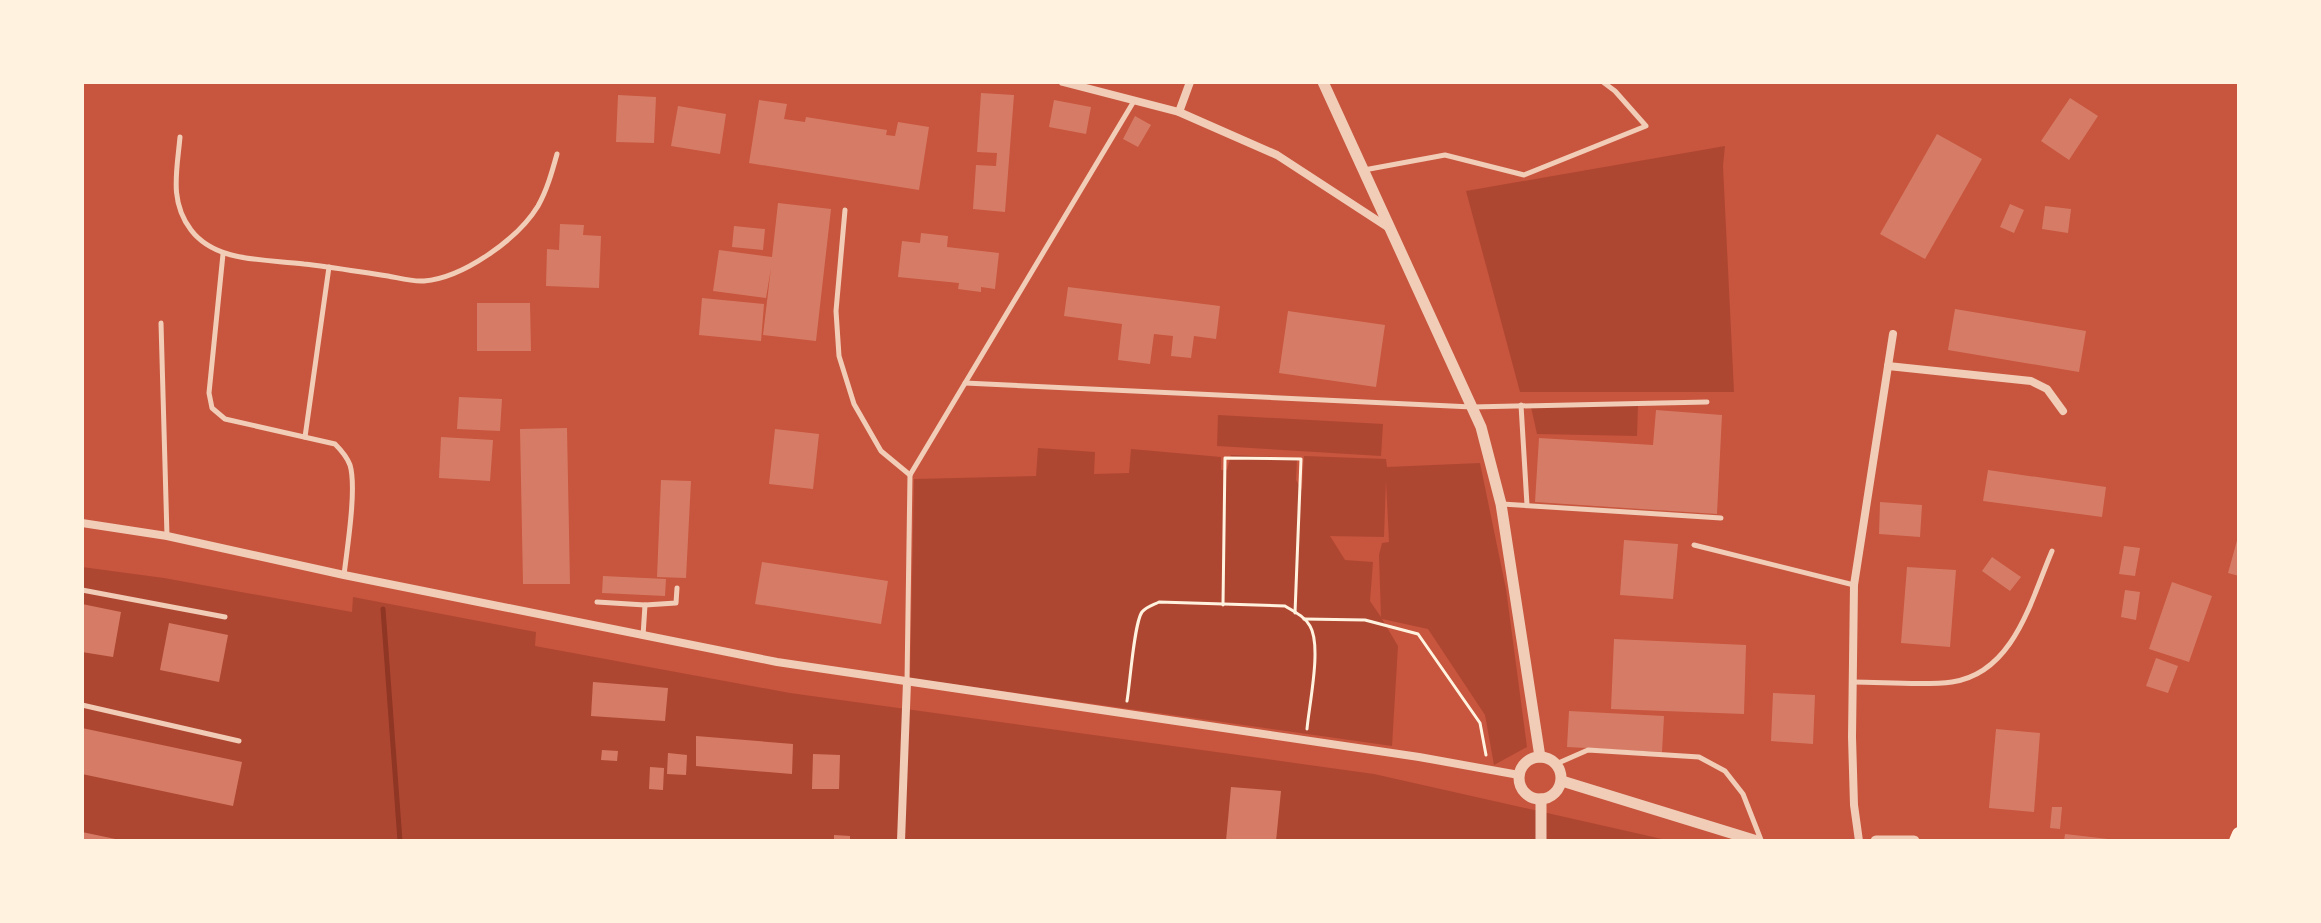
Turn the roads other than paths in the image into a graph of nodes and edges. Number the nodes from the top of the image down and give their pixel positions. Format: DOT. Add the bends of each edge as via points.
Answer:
graph roads {
  1 [pos="1063,82"];
  2 [pos="1190,82"];
  3 [pos="1323,82"];
  4 [pos="1603,82"];
  5 [pos="1134,101"];
  6 [pos="1179,112"];
  7 [pos="180,137"];
  8 [pos="557,154"];
  9 [pos="1363,170"];
  10 [pos="845,210"];
  11 [pos="1389,229"];
  12 [pos="223,254"];
  13 [pos="329,267"];
  14 [pos="161,323"];
  15 [pos="1893,334"];
  16 [pos="1888,366"];
  17 [pos="965,383"];
  18 [pos="1707,402"];
  19 [pos="1521,405"];
  20 [pos="1472,407"];
  21 [pos="2063,411"];
  22 [pos="305,437"];
  23 [pos="910,475"];
  24 [pos="1501,504"];
  25 [pos="1527,505"];
  26 [pos="1721,518"];
  27 [pos="82,523"];
  28 [pos="167,536"];
  29 [pos="1694,545"];
  30 [pos="2052,551"];
  31 [pos="344,575"];
  32 [pos="1854,585"];
  33 [pos="677,588"];
  34 [pos="82,590"];
  35 [pos="597,602"];
  36 [pos="645,605"];
  37 [pos="225,617"];
  38 [pos="643,637"];
  39 [pos="907,682"];
  40 [pos="1853,682"];
  41 [pos="82,705"];
  42 [pos="239,741"];
  43 [pos="1540,757"];
  44 [pos="1556,764"];
  45 [pos="1519,775"];
  46 [pos="1562,781"];
  47 [pos="1541,799"];
  48 [pos="2239,834"];
  49 [pos="901,841"];
  50 [pos="1541,841"];
  51 [pos="1759,841"];
  52 [pos="1859,841"];
  53 [pos="1876,841"];
  54 [pos="1914,841"];
  55 [pos="2236,841"];
  1 -- 5 [label="street"];
  2 -- 6 [label="street"];
  3 -- 9 [label="street"];
  4 -- 9 [label="lane" via="1646,126 1524,175 1445,155"];
  5 -- 6 [label="street"];
  5 -- 17 [label="lane"];
  6 -- 11 [label="street" via="1277,155"];
  7 -- 12 [label="lane" via="175,197 190,229"];
  8 -- 13 [label="lane" via="537,208 502,245 471,266 422,282"];
  9 -- 11 [label="street"];
  10 -- 23 [label="lane" via="836,311 839,356 854,404 881,451"];
  11 -- 20 [label="street"];
  12 -- 13 [label="lane"];
  12 -- 22 [label="lane" via="209,393 212,408 225,419"];
  13 -- 22 [label="lane"];
  14 -- 28 [label="lane"];
  15 -- 16 [label="street"];
  16 -- 21 [label="street" via="2031,381 2047,389"];
  16 -- 32 [label="street"];
  17 -- 20 [label="lane"];
  17 -- 23 [label="lane"];
  18 -- 19 [label="lane"];
  19 -- 20 [label="lane"];
  19 -- 25 [label="lane"];
  20 -- 24 [label="street"];
  22 -- 31 [label="lane" via="335,444 350,466"];
  23 -- 39 [label="lane"];
  24 -- 25 [label="lane"];
  24 -- 43 [label="street"];
  25 -- 26 [label="lane"];
  27 -- 28 [label="street"];
  28 -- 31 [label="street"];
  29 -- 32 [label="lane"];
  30 -- 40 [label="lane" via="2017,633 2003,655 1981,672 1953,682"];
  31 -- 38 [label="street"];
  32 -- 40 [label="street"];
  33 -- 36 [label="lane" via="676,603"];
  34 -- 37 [label="lane"];
  35 -- 36 [label="lane"];
  36 -- 38 [label="lane"];
  38 -- 39 [label="street"];
  39 -- 45 [label="street"];
  39 -- 49 [label="street"];
  40 -- 52 [label="street"];
  41 -- 42 [label="lane"];
  43 -- 44 [label="street"];
  43 -- 45 [label="street" via="1528,760"];
  44 -- 46 [label="street"];
  44 -- 51 [label="lane" via="1588,750 1699,757 1725,771 1743,794"];
  45 -- 47 [label="street" via="1525,792"];
  46 -- 47 [label="street" via="1552,796"];
  46 -- 51 [label="street"];
  47 -- 50 [label="street"];
  48 -- 55 [label="main road"];
  53 -- 54 [label="street"];
}
